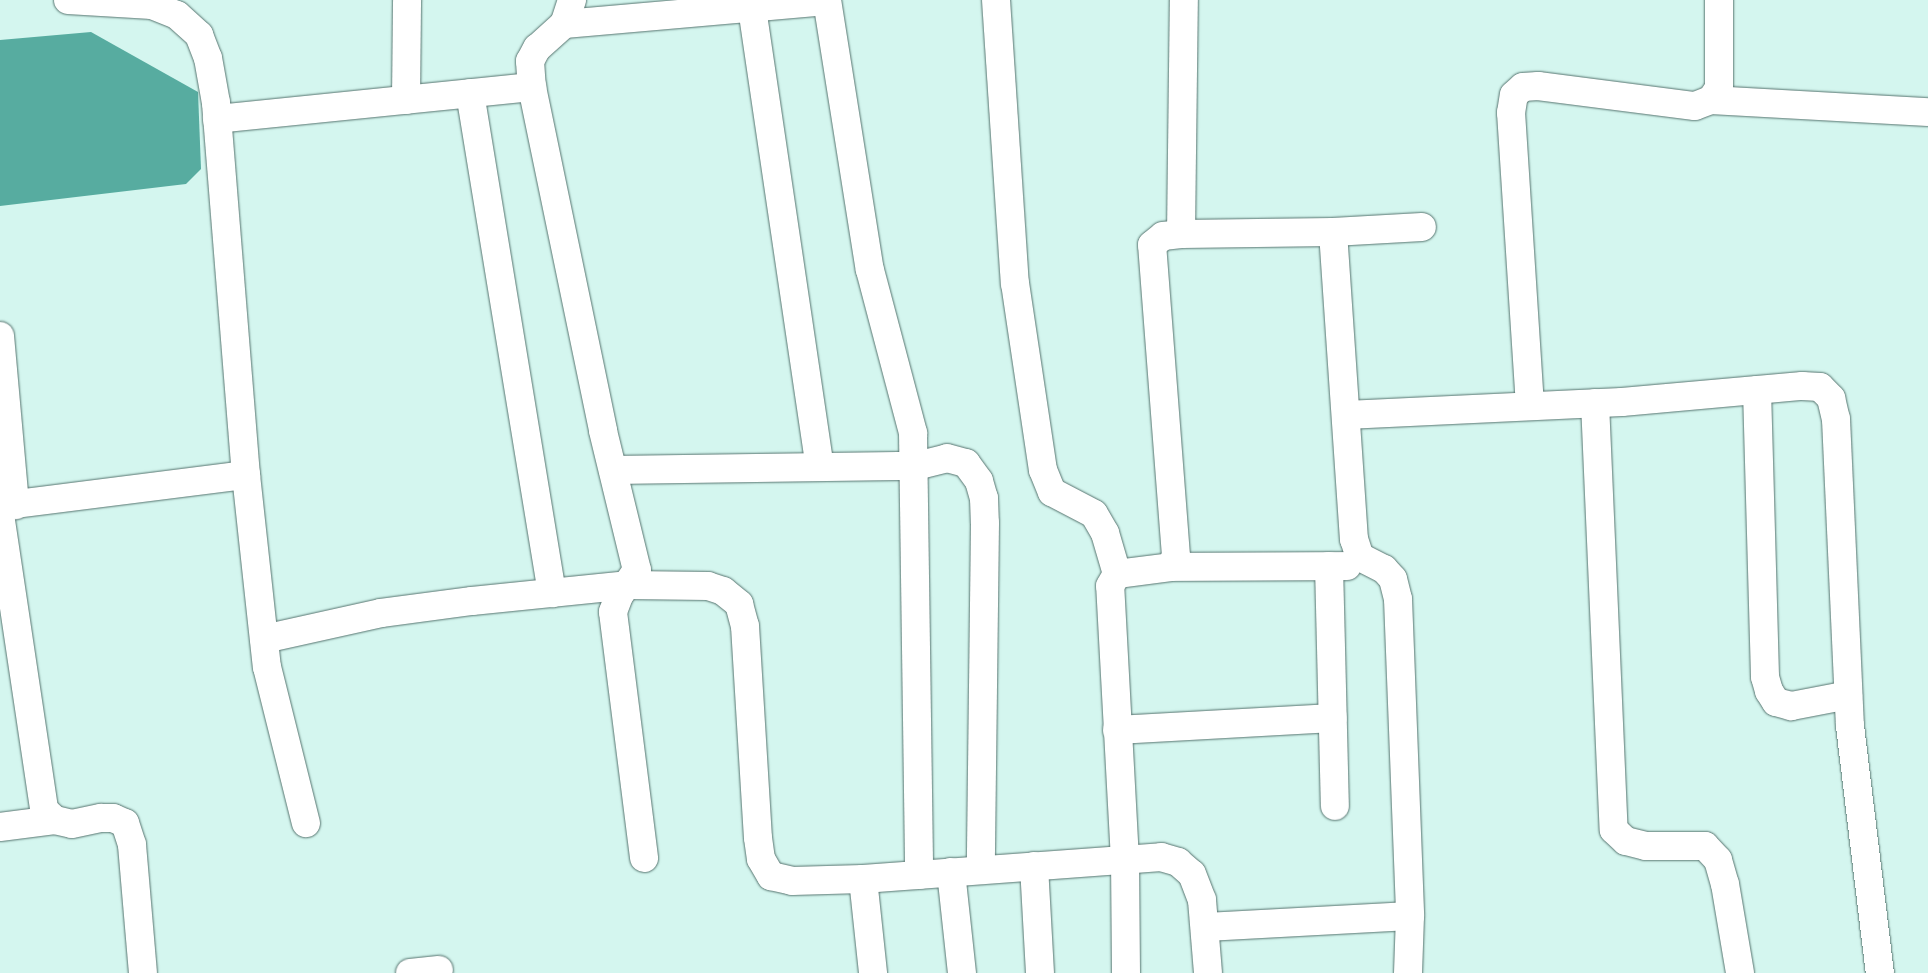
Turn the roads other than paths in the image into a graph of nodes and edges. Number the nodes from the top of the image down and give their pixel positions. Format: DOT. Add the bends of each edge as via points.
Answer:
graph roads {
  1 [pos="68,0"];
  2 [pos="407,0"];
  3 [pos="996,0"];
  4 [pos="1184,0"];
  5 [pos="1719,0"];
  6 [pos="827,1"];
  7 [pos="752,8"];
  8 [pos="568,12"];
  9 [pos="532,86"];
  10 [pos="470,93"];
  11 [pos="406,100"];
  12 [pos="1711,100"];
  13 [pos="1928,112"];
  14 [pos="217,119"];
  15 [pos="1422,227"];
  16 [pos="1333,232"];
  17 [pos="1181,234"];
  18 [pos="0,336"];
  19 [pos="1758,390"];
  20 [pos="1595,403"];
  21 [pos="1530,406"];
  22 [pos="1346,415"];
  23 [pos="916,466"];
  24 [pos="820,467"];
  25 [pos="613,470"];
  26 [pos="246,475"];
  27 [pos="5,508"];
  28 [pos="1329,566"];
  29 [pos="1373,566"];
  30 [pos="1171,567"];
  31 [pos="1118,574"];
  32 [pos="629,585"];
  33 [pos="552,593"];
  34 [pos="264,639"];
  35 [pos="1848,695"];
  36 [pos="1333,718"];
  37 [pos="1117,730"];
  38 [pos="1335,806"];
  39 [pos="55,820"];
  40 [pos="306,823"];
  41 [pos="0,827"];
  42 [pos="644,858"];
  43 [pos="1125,860"];
  44 [pos="1034,866"];
  45 [pos="982,870"];
  46 [pos="951,872"];
  47 [pos="919,875"];
  48 [pos="863,879"];
  49 [pos="1410,916"];
  50 [pos="1206,927"];
  51 [pos="439,970"];
  52 [pos="143,973"];
  53 [pos="410,973"];
  54 [pos="873,973"];
  55 [pos="962,973"];
  56 [pos="1040,973"];
  57 [pos="1126,973"];
  58 [pos="1208,973"];
  59 [pos="1408,973"];
  60 [pos="1740,973"];
  61 [pos="1880,973"];
  1 -- 14 [label="street" via="152,5 177,15 199,35 208,58"];
  2 -- 11 [label="street"];
  3 -- 31 [label="street" via="1015,284 1043,470 1052,492 1094,514 1105,533"];
  4 -- 17 [label="street"];
  5 -- 12 [label="street" via="1719,88"];
  6 -- 7 [label="street"];
  6 -- 23 [label="street" via="870,270 908,409"];
  7 -- 8 [label="street"];
  7 -- 24 [label="street"];
  8 -- 9 [label="street" via="530,61"];
  9 -- 10 [label="street"];
  9 -- 25 [label="street"];
  10 -- 11 [label="street"];
  10 -- 33 [label="street"];
  11 -- 14 [label="street"];
  12 -- 13 [label="street"];
  12 -- 21 [label="street" via="1695,106 1538,86 1523,87 1514,95 1511,113"];
  14 -- 26 [label="street"];
  15 -- 16 [label="street"];
  16 -- 17 [label="street"];
  16 -- 22 [label="street"];
  17 -- 30 [label="street" via="1163,236 1152,245 1176,556"];
  18 -- 27 [label="street"];
  19 -- 20 [label="street"];
  19 -- 35 [label="street" via="1820,387 1831,398 1836,419"];
  19 -- 35 [label="street" via="1764,677 1768,692 1776,702 1791,706"];
  20 -- 21 [label="street"];
  20 -- 60 [label="street" via="1614,830 1626,841 1646,846 1705,846 1712,852 1718,860 1725,884"];
  21 -- 22 [label="street"];
  22 -- 29 [label="street" via="1354,540 1360,557"];
  23 -- 24 [label="street"];
  23 -- 45 [label="street" via="947,458 966,463 979,481 984,498"];
  23 -- 47 [label="street"];
  24 -- 25 [label="street"];
  25 -- 32 [label="street" via="637,570"];
  26 -- 27 [label="street"];
  26 -- 34 [label="street"];
  27 -- 39 [label="street" via="40,792 44,810"];
  28 -- 29 [label="street"];
  28 -- 30 [label="street"];
  28 -- 36 [label="street"];
  29 -- 49 [label="street" via="1384,569 1393,578 1398,599"];
  30 -- 31 [label="street"];
  31 -- 37 [label="street" via="1110,586 1109,600"];
  32 -- 33 [label="street"];
  32 -- 42 [label="street" via="619,596 613,612"];
  32 -- 48 [label="street" via="708,586 723,591 739,604 745,626 761,860 771,876 792,882"];
  33 -- 34 [label="street" via="381,613"];
  34 -- 40 [label="street" via="276,711"];
  35 -- 61 [label="street" via="1858,805"];
  36 -- 37 [label="street"];
  36 -- 38 [label="street"];
  37 -- 43 [label="street"];
  39 -- 41 [label="street"];
  39 -- 52 [label="street" via="72,824 114,818 125,823 132,844"];
  43 -- 44 [label="street"];
  43 -- 50 [label="street" via="1161,857 1178,862 1192,874 1202,900"];
  43 -- 57 [label="street"];
  44 -- 45 [label="street"];
  44 -- 56 [label="street"];
  45 -- 46 [label="street"];
  46 -- 47 [label="street"];
  46 -- 55 [label="street"];
  47 -- 48 [label="street"];
  48 -- 54 [label="street"];
  49 -- 50 [label="street"];
  49 -- 59 [label="street"];
  50 -- 58 [label="street"];
  51 -- 53 [label="street"];
}
